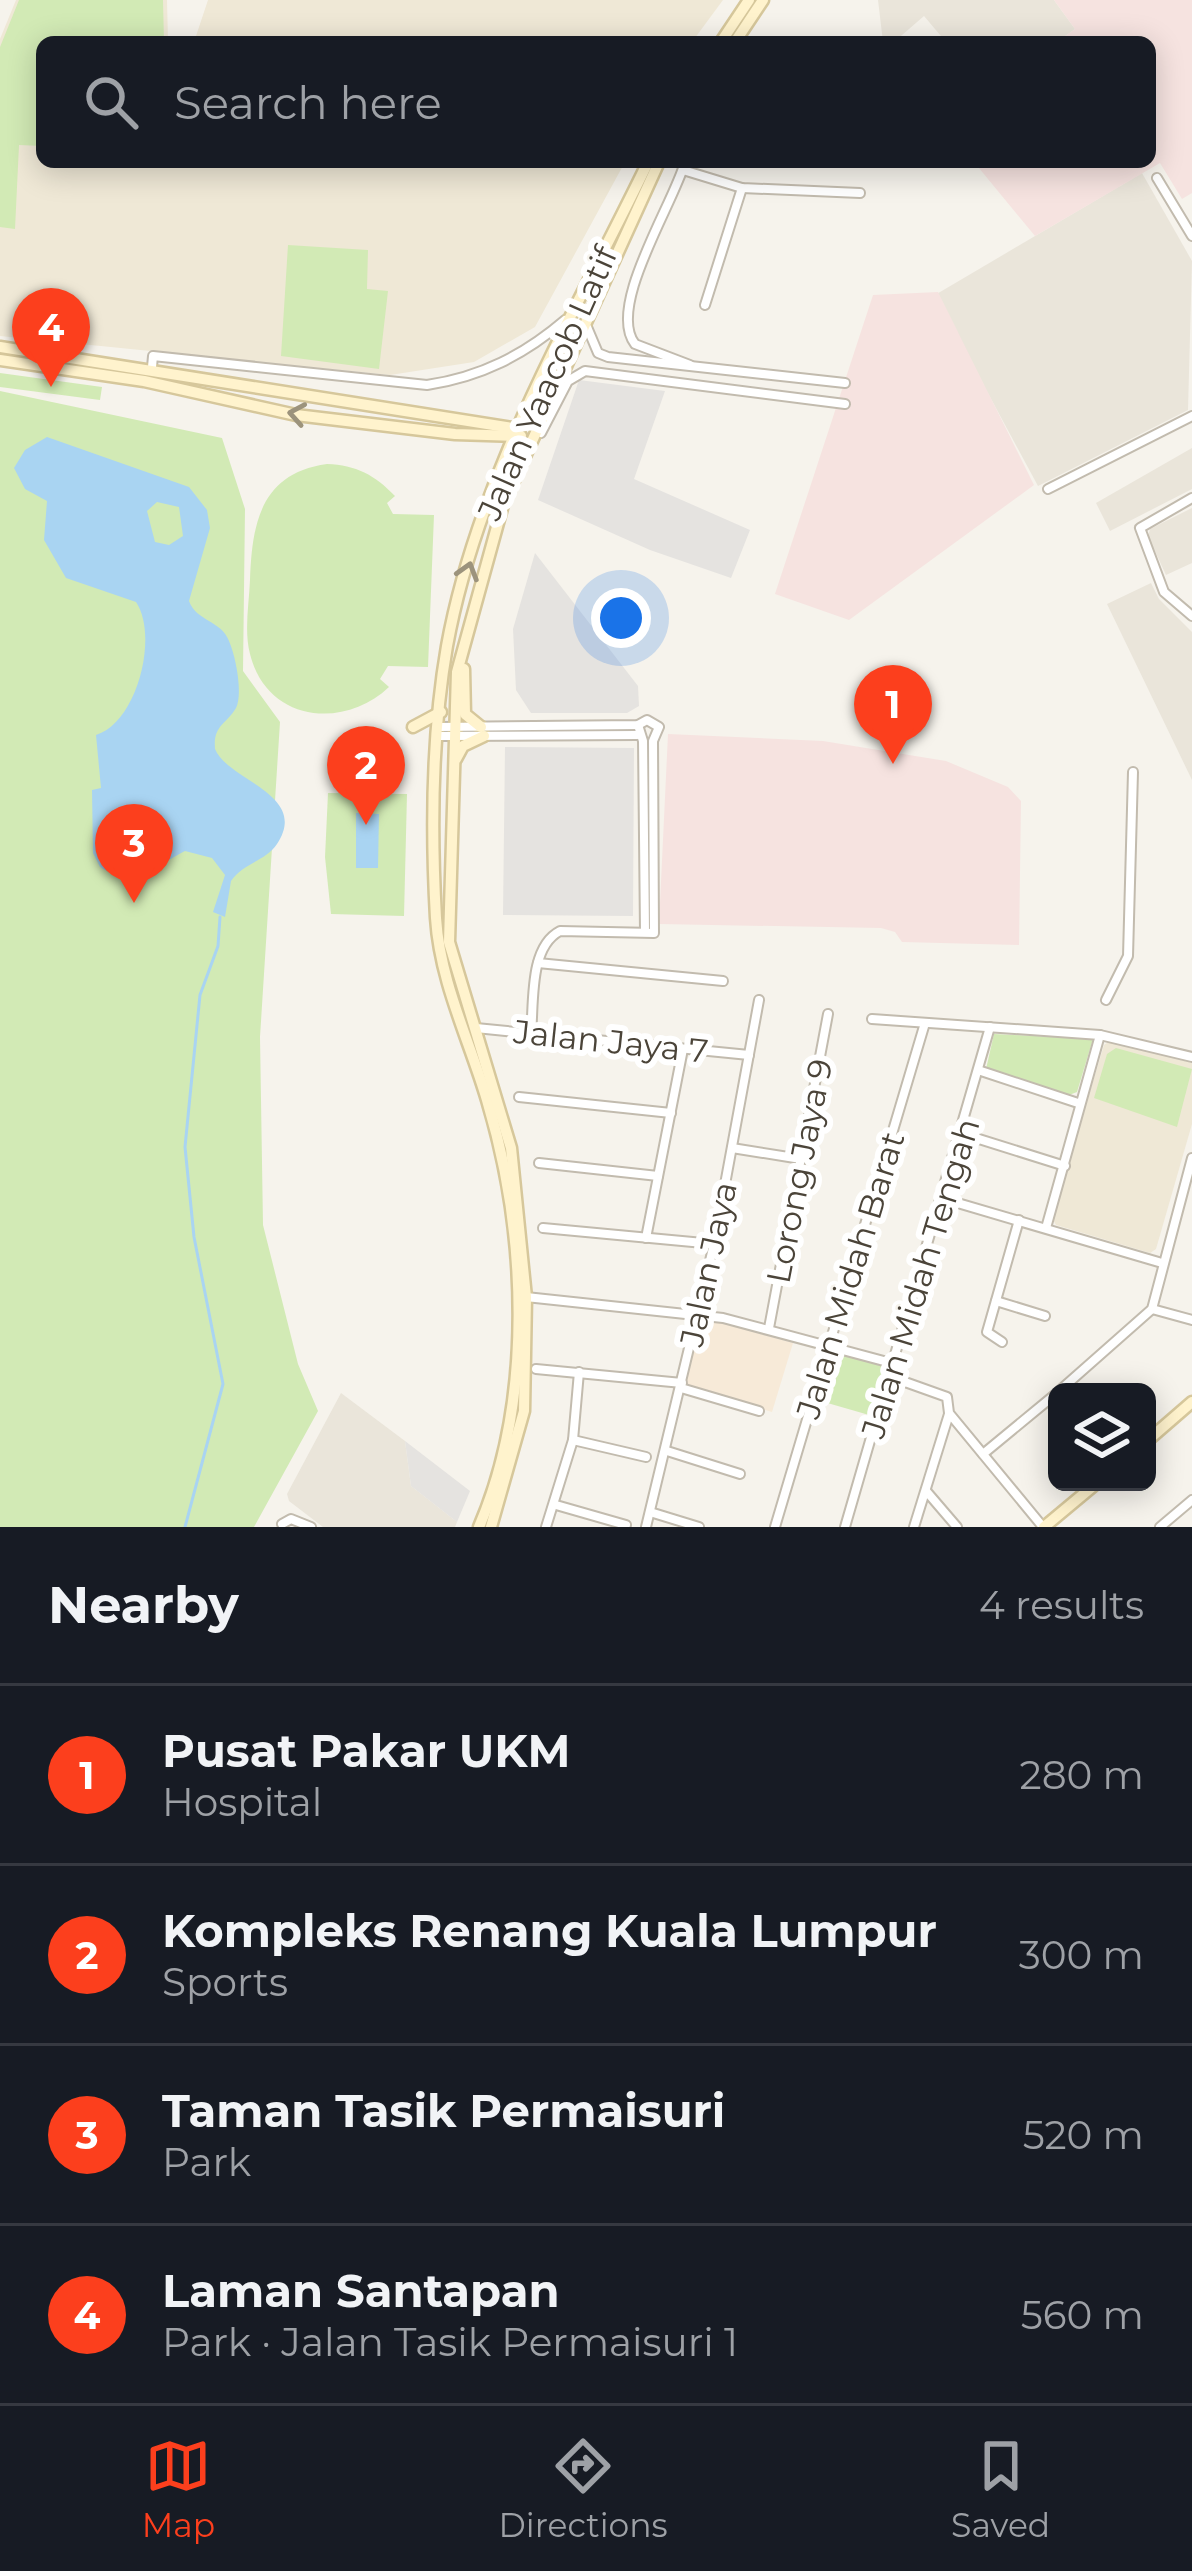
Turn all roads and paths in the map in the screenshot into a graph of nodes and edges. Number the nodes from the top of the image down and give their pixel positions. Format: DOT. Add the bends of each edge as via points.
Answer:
graph roads {
  1 [pos="749,0"];
  2 [pos="763,0"];
  3 [pos="725,36"];
  4 [pos="739,36"];
  5 [pos="645,168"];
  6 [pos="656,168"];
  7 [pos="683,168"];
  8 [pos="689,168"];
  9 [pos="1157,178"];
  10 [pos="742,188"];
  11 [pos="860,193"];
  12 [pos="1192,236"];
  13 [pos="705,304"];
  14 [pos="571,315"];
  15 [pos="586,319"];
  16 [pos="0,346"];
  17 [pos="43,351"];
  18 [pos="0,360"];
  19 [pos="41,366"];
  20 [pos="152,367"];
  21 [pos="563,368"];
  22 [pos="709,372"];
  23 [pos="844,383"];
  24 [pos="845,404"];
  25 [pos="362,407"];
  26 [pos="530,408"];
  27 [pos="1192,416"];
  28 [pos="361,424"];
  29 [pos="493,425"];
  30 [pos="455,434"];
  31 [pos="519,434"];
  32 [pos="528,454"];
  33 [pos="496,482"];
  34 [pos="1048,489"];
  35 [pos="1192,498"];
  36 [pos="503,505"];
  37 [pos="1192,616"];
  38 [pos="467,624"];
  39 [pos="441,712"];
  40 [pos="447,732"];
  41 [pos="482,732"];
  42 [pos="1133,772"];
  43 [pos="452,774"];
  44 [pos="538,963"];
  45 [pos="723,981"];
  46 [pos="759,1000"];
  47 [pos="1106,1000"];
  48 [pos="828,1014"];
  49 [pos="872,1019"];
  50 [pos="926,1022"];
  51 [pos="990,1027"];
  52 [pos="473,1028"];
  53 [pos="531,1034"];
  54 [pos="1100,1035"];
  55 [pos="683,1049"];
  56 [pos="749,1055"];
  57 [pos="1192,1057"];
  58 [pos="981,1071"];
  59 [pos="519,1097"];
  60 [pos="1078,1103"];
  61 [pos="671,1113"];
  62 [pos="962,1134"];
  63 [pos="732,1148"];
  64 [pos="1192,1158"];
  65 [pos="801,1159"];
  66 [pos="539,1163"];
  67 [pos="1064,1166"];
  68 [pos="658,1176"];
  69 [pos="944,1199"];
  70 [pos="1019,1220"];
  71 [pos="543,1228"];
  72 [pos="1046,1228"];
  73 [pos="646,1238"];
  74 [pos="714,1244"];
  75 [pos="1162,1263"];
  76 [pos="526,1297"];
  77 [pos="996,1301"];
  78 [pos="1152,1309"];
  79 [pos="698,1314"];
  80 [pos="1045,1316"];
  81 [pos="1192,1320"];
  82 [pos="769,1328"];
  83 [pos="1002,1342"];
  84 [pos="830,1346"];
  85 [pos="895,1364"];
  86 [pos="536,1369"];
  87 [pos="579,1372"];
  88 [pos="891,1378"];
  89 [pos="1068,1383"];
  90 [pos="681,1385"];
  91 [pos="1048,1400"];
  92 [pos="1192,1402"];
  93 [pos="759,1411"];
  94 [pos="950,1413"];
  95 [pos="1156,1433"];
  96 [pos="573,1440"];
  97 [pos="666,1451"];
  98 [pos="982,1454"];
  99 [pos="646,1457"];
  100 [pos="740,1474"];
  101 [pos="926,1491"];
  102 [pos="1087,1491"];
  103 [pos="1192,1500"];
  104 [pos="556,1504"];
  105 [pos="650,1513"];
  106 [pos="280,1525"];
  107 [pos="626,1525"];
  108 [pos="296,1527"];
  109 [pos="311,1527"];
  110 [pos="479,1527"];
  111 [pos="490,1527"];
  112 [pos="546,1527"];
  113 [pos="646,1527"];
  114 [pos="699,1527"];
  115 [pos="776,1527"];
  116 [pos="844,1527"];
  117 [pos="914,1527"];
  118 [pos="956,1527"];
  119 [pos="1043,1527"];
  120 [pos="1160,1527"];
  1 -- 3 [label="street"];
  2 -- 4 [label="street"];
  5 -- 14 [label="street, Jalan Yaacob Latif"];
  6 -- 15 [label="street, Jalan Yaacob Latif"];
  7 -- 22 [label="street" via="635,279 628,317 635,344"];
  8 -- 10 [label="street"];
  9 -- 12 [label="street"];
  10 -- 11 [label="street"];
  10 -- 13 [label="street"];
  14 -- 20 [label="street" via="511,359 427,385 153,356"];
  14 -- 26 [label="street, Jalan Yaacob Latif"];
  15 -- 21 [label="street, Jalan Yaacob Latif"];
  15 -- 22 [label="street" via="598,353"];
  16 -- 17 [label="street"];
  17 -- 19 [label="street"];
  17 -- 20 [label="street"];
  18 -- 19 [label="street"];
  28 -- 19 [label="street, one-way"];
  20 -- 25 [label="street"];
  21 -- 31 [label="street" via="533,427"];
  21 -- 32 [label="street, Jalan Yaacob Latif"];
  22 -- 23 [label="street"];
  24 -- 32 [label="street" via="575,372"];
  25 -- 28 [label="street"];
  25 -- 29 [label="street"];
  26 -- 29 [label="street"];
  26 -- 31 [label="street, Jalan Yaacob Latif"];
  27 -- 34 [label="street"];
  28 -- 30 [label="street"];
  29 -- 31 [label="street"];
  30 -- 31 [label="street"];
  30 -- 33 [label="street" via="499,446"];
  31 -- 33 [label="street, Jalan Yaacob Latif"];
  31 -- 36 [label="street"];
  32 -- 36 [label="street, Jalan Yaacob Latif"];
  39 -- 33 [label="street, Jalan Yaacob Latif, one-way" via="451,629"];
  35 -- 37 [label="street" via="1140,528 1163,592"];
  36 -- 38 [label="street, Jalan Yaacob Latif"];
  38 -- 40 [label="street, Jalan Yaacob Latif"];
  38 -- 41 [label="street" via="463,705"];
  39 -- 40 [label="street, Jalan Yaacob Latif"];
  39 -- 40 [label="street" via="413,727"];
  40 -- 41 [label="street"];
  40 -- 43 [label="street, Jalan Yaacob Latif"];
  40 -- 110 [label="street, Jalan Yaacob Latif" via="436,874 441,953 496,1130 515,1294 510,1436"];
  41 -- 43 [label="street" via="463,746"];
  41 -- 44 [label="street" via="643,736 650,933 560,931"];
  42 -- 47 [label="street" via="1128,956"];
  43 -- 52 [label="street, Jalan Yaacob Latif" via="449,942"];
  44 -- 45 [label="street"];
  44 -- 53 [label="street"];
  46 -- 56 [label="street, Jalan Jaya"];
  48 -- 65 [label="street, Lorong Jaya 9"];
  49 -- 50 [label="street"];
  50 -- 51 [label="street"];
  50 -- 84 [label="street, Jalan Midah Barat"];
  51 -- 54 [label="street"];
  51 -- 58 [label="street, Jalan Midah Tengah"];
  52 -- 53 [label="street, Jalan Jaya 7"];
  52 -- 76 [label="street, Jalan Yaacob Latif" via="511,1148"];
  53 -- 55 [label="street, Jalan Jaya 7"];
  54 -- 57 [label="street"];
  54 -- 60 [label="street"];
  55 -- 56 [label="street, Jalan Jaya 7"];
  55 -- 61 [label="street"];
  56 -- 63 [label="street, Jalan Jaya"];
  58 -- 60 [label="street"];
  58 -- 62 [label="street, Jalan Midah Tengah"];
  59 -- 61 [label="street"];
  60 -- 67 [label="street"];
  61 -- 68 [label="street"];
  62 -- 67 [label="street"];
  62 -- 69 [label="street, Jalan Midah Tengah"];
  63 -- 65 [label="street"];
  63 -- 74 [label="street, Jalan Jaya"];
  64 -- 75 [label="street"];
  65 -- 82 [label="street, Lorong Jaya 9"];
  66 -- 68 [label="street"];
  67 -- 72 [label="street"];
  68 -- 73 [label="street"];
  69 -- 70 [label="street"];
  69 -- 85 [label="street, Jalan Midah Tengah"];
  70 -- 72 [label="street"];
  70 -- 77 [label="street"];
  71 -- 73 [label="street"];
  72 -- 75 [label="street"];
  73 -- 74 [label="street"];
  74 -- 79 [label="street, Jalan Jaya"];
  75 -- 78 [label="street"];
  76 -- 79 [label="street"];
  76 -- 111 [label="street, Jalan Yaacob Latif" via="524,1411"];
  77 -- 80 [label="street"];
  77 -- 83 [label="street" via="987,1332"];
  78 -- 81 [label="street"];
  78 -- 89 [label="street"];
  79 -- 82 [label="street"];
  79 -- 90 [label="street, Jalan Jaya"];
  82 -- 84 [label="street"];
  84 -- 85 [label="street"];
  84 -- 115 [label="street, Jalan Midah Barat"];
  85 -- 88 [label="street, Jalan Midah Tengah"];
  86 -- 87 [label="street"];
  87 -- 90 [label="street"];
  87 -- 96 [label="street"];
  88 -- 94 [label="street" via="941,1393"];
  88 -- 116 [label="street, Jalan Midah Tengah"];
  90 -- 93 [label="street"];
  90 -- 97 [label="street, Jalan Jaya"];
  91 -- 98 [label="street"];
  92 -- 95 [label="street"];
  94 -- 98 [label="street"];
  94 -- 101 [label="street"];
  96 -- 99 [label="street"];
  96 -- 104 [label="street"];
  97 -- 100 [label="street"];
  97 -- 105 [label="street, Jalan Jaya"];
  98 -- 119 [label="street"];
  101 -- 117 [label="street"];
  101 -- 118 [label="street"];
  102 -- 119 [label="street"];
  103 -- 120 [label="street"];
  104 -- 107 [label="street"];
  104 -- 112 [label="street"];
  105 -- 113 [label="street, Jalan Jaya"];
  105 -- 114 [label="street"];
  106 -- 108 [label="street"];
  106 -- 109 [label="street" via="292,1519"];
}
